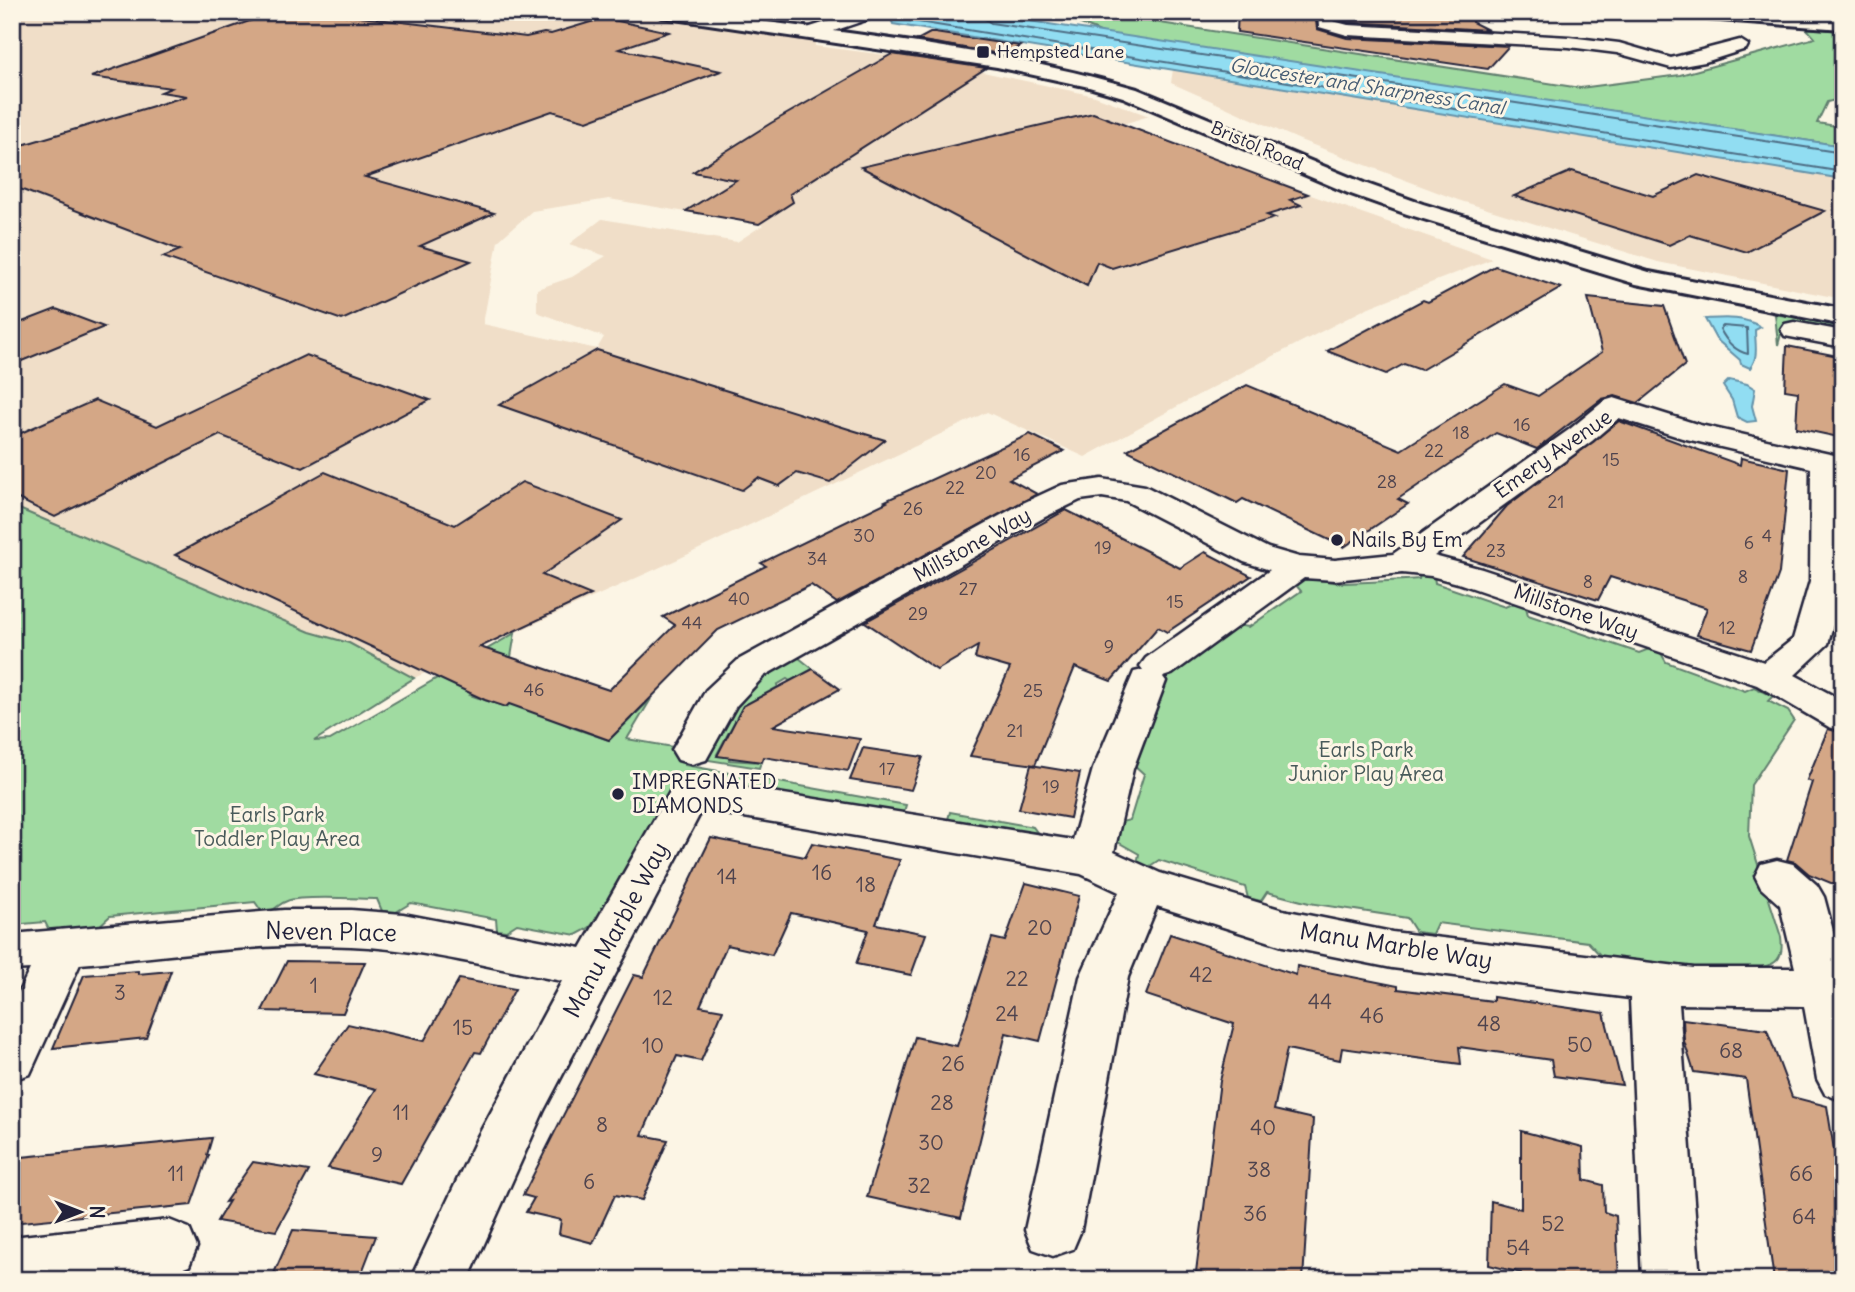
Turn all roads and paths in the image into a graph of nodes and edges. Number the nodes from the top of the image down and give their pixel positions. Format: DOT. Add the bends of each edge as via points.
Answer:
graph roads {
  1 [pos="662,12"];
  2 [pos="1326,12"];
  3 [pos="1680,12"];
  4 [pos="870,14"];
  5 [pos="1843,24"];
  6 [pos="810,33"];
  7 [pos="1391,34"];
  8 [pos="1740,45"];
  9 [pos="1488,52"];
  10 [pos="1671,64"];
  11 [pos="1636,70"];
  12 [pos="1843,317"];
  13 [pos="1794,330"];
  14 [pos="1843,340"];
  15 [pos="1835,464"];
  16 [pos="1402,563"];
  17 [pos="1297,567"];
  18 [pos="1770,677"];
  19 [pos="1843,718"];
  20 [pos="692,750"];
  21 [pos="1090,859"];
  22 [pos="1777,876"];
  23 [pos="1144,885"];
  24 [pos="64,947"];
  25 [pos="12,952"];
  26 [pos="594,969"];
  27 [pos="1653,984"];
  28 [pos="1825,986"];
  29 [pos="12,1059"];
  30 [pos="1843,1079"];
  31 [pos="1053,1230"];
  32 [pos="169,1247"];
  33 [pos="12,1264"];
  34 [pos="439,1280"];
  35 [pos="1671,1280"];
  1 -- 6 [label="street, Bristol Road"];
  2 -- 7 [label="street" via="1325,24 1334,28"];
  3 -- 5 [label="street"];
  4 -- 6 [label="street"];
  6 -- 12 [label="street, Bristol Road" via="997,62 1130,93 1415,209 1645,279"];
  7 -- 9 [label="street" via="1477,44"];
  7 -- 10 [label="street" via="1569,42 1619,48"];
  8 -- 10 [label="street"];
  10 -- 11 [label="street"];
  13 -- 14 [label="street"];
  15 -- 16 [label="street, Emery Avenue" via="1692,432 1614,407"];
  15 -- 18 [label="street" via="1827,581 1810,643"];
  16 -- 17 [label="street, Millstone Way" via="1335,570"];
  16 -- 18 [label="street, Millstone Way" via="1469,576"];
  17 -- 20 [label="street, Millstone Way" via="1256,555 1134,493 1102,488 1073,492 751,668 720,699"];
  17 -- 21 [label="street" via="1153,673 1113,769"];
  18 -- 19 [label="street, Millstone Way"];
  21 -- 23 [label="street, Manu Marble Way"];
  21 -- 26 [label="street, Manu Marble Way" via="690,793"];
  22 -- 28 [label="street" via="1801,897"];
  23 -- 27 [label="street, Manu Marble Way" via="1283,928 1378,947"];
  23 -- 31 [label="street" via="1104,977"];
  24 -- 25 [label="street, Neven Place"];
  24 -- 26 [label="street, Neven Place" via="284,928 351,928 403,932"];
  24 -- 29 [label="street"];
  26 -- 34 [label="street, Manu Marble Way"];
  27 -- 28 [label="street, Manu Marble Way" via="1724,989"];
  27 -- 35 [label="street"];
  28 -- 30 [label="street"];
  32 -- 33 [label="street"];
}
